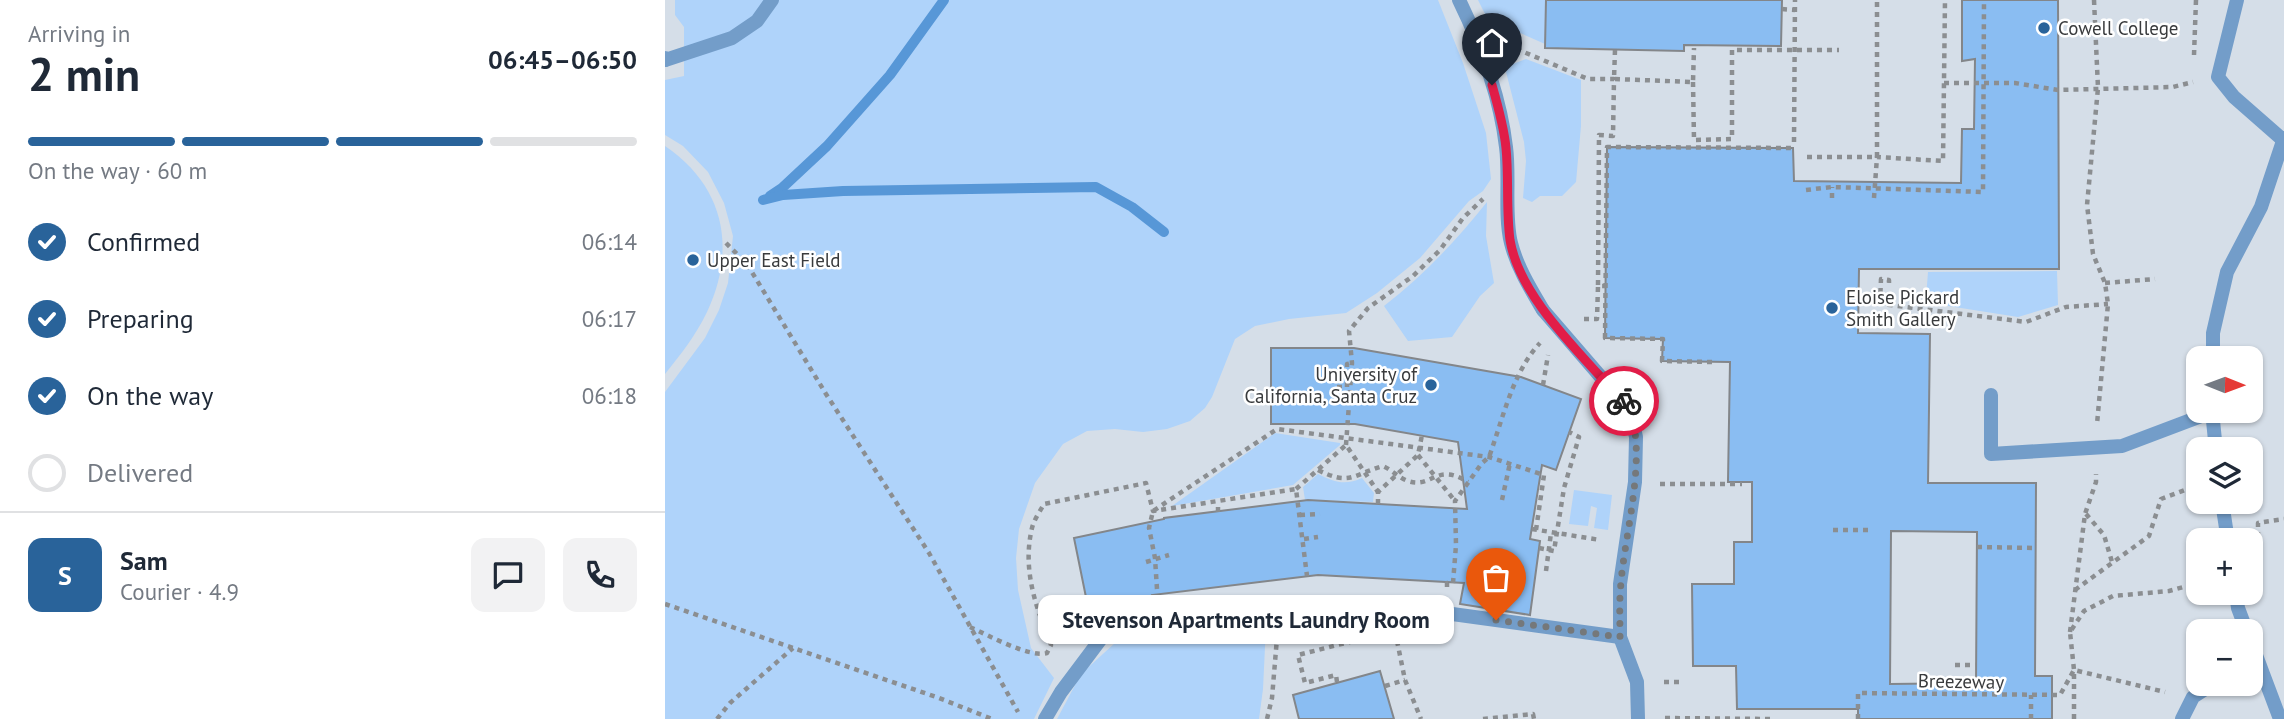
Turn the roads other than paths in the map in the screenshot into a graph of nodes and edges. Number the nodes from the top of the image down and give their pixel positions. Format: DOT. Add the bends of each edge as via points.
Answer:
graph roads {
  1 [pos="772,0"];
  2 [pos="1459,0"];
  3 [pos="2237,0"];
  4 [pos="665,60"];
  5 [pos="2283,139"];
  6 [pos="2213,346"];
  7 [pos="1991,395"];
  8 [pos="2186,422"];
  9 [pos="1620,637"];
  10 [pos="2263,688"];
  11 [pos="2196,696"];
  12 [pos="1045,719"];
  13 [pos="1638,719"];
  14 [pos="2182,719"];
  15 [pos="2280,719"];
  1 -- 4 [label="street" via="757,21 732,38"];
  2 -- 9 [label="street" via="1476,35 1499,110 1506,146 1510,241 1522,273 1543,310 1630,410 1636,437 1635,482 1621,584"];
  3 -- 5 [label="street" via="2218,77"];
  5 -- 6 [label="street" via="2261,206 2227,272"];
  7 -- 8 [label="street" via="1991,454 2122,446"];
  9 -- 12 [label="street" via="1414,606 1279,602 1161,614 1129,621 1103,636"];
  9 -- 13 [label="street" via="1637,682"];
  10 -- 15 [label="street"];
  11 -- 14 [label="street"];
}
